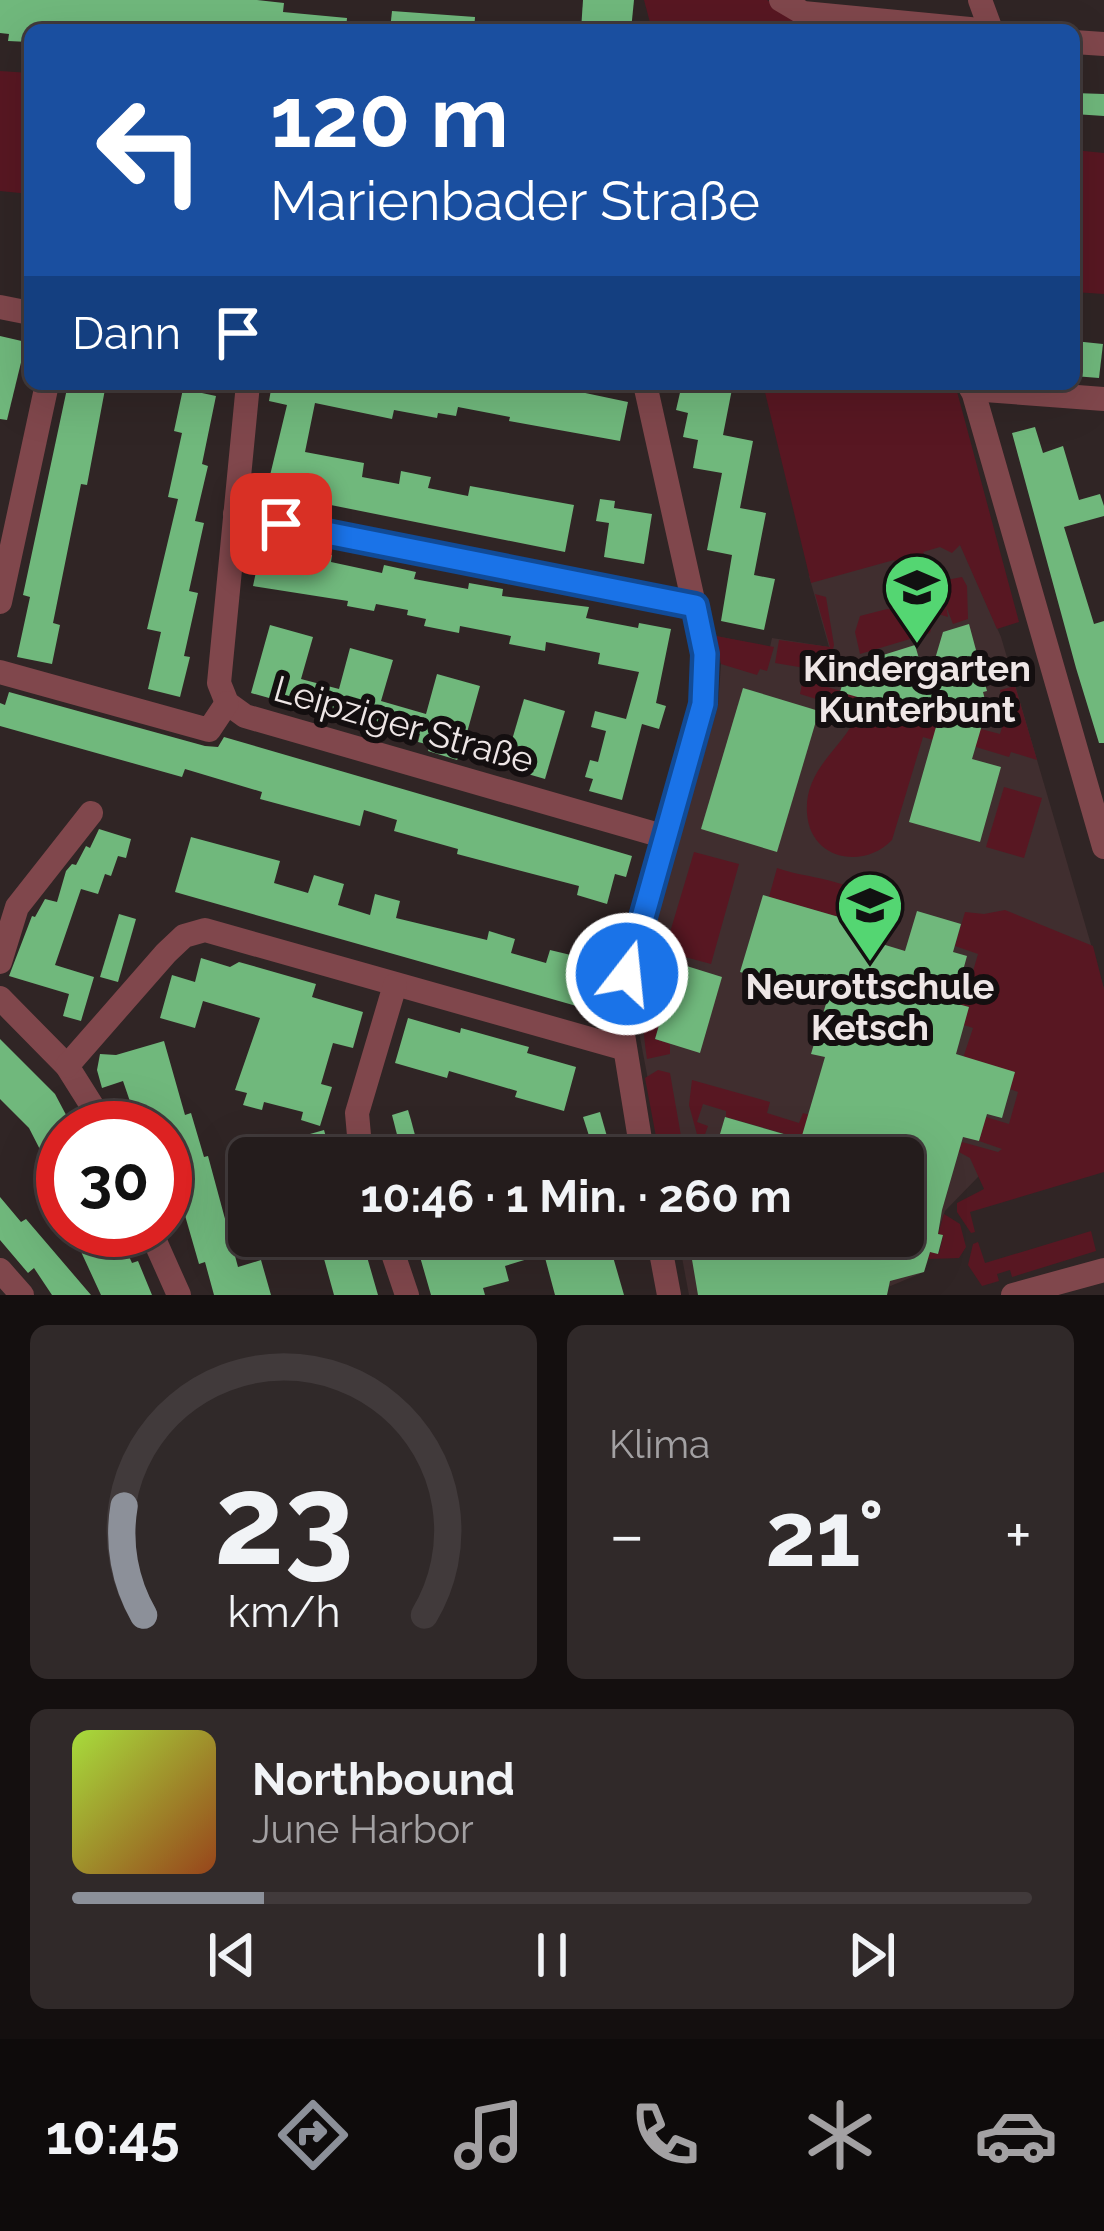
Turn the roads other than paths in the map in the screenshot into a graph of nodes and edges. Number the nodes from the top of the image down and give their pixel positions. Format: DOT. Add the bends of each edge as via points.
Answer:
graph roads {
  1 [pos="782,0"];
  2 [pos="918,24"];
  3 [pos="46,390"];
  4 [pos="247,390"];
  5 [pos="646,390"];
  6 [pos="972,390"];
  7 [pos="1012,390"];
  8 [pos="1104,399"];
  9 [pos="236,514"];
  10 [pos="0,602"];
  11 [pos="695,606"];
  12 [pos="0,672"];
  13 [pos="226,703"];
  14 [pos="91,814"];
  15 [pos="666,837"];
  16 [pos="1104,847"];
  17 [pos="0,962"];
  18 [pos="395,985"];
  19 [pos="0,998"];
  20 [pos="622,1048"];
  21 [pos="68,1066"];
  22 [pos="89,1101"];
  23 [pos="359,1137"];
  24 [pos="639,1137"];
  25 [pos="162,1257"];
  26 [pos="394,1257"];
  27 [pos="662,1257"];
  28 [pos="0,1270"];
  29 [pos="1104,1270"];
  30 [pos="22,1295"];
  31 [pos="179,1295"];
  32 [pos="407,1295"];
  33 [pos="669,1295"];
  34 [pos="1013,1295"];
  1 -- 2 [label="street" via="803,13"];
  3 -- 10 [label="street"];
  4 -- 9 [label="street, Leipziger Straße"];
  5 -- 11 [label="street"];
  6 -- 16 [label="street"];
  7 -- 8 [label="street"];
  9 -- 11 [label="street"];
  9 -- 13 [label="street, Leipziger Straße" via="219,683"];
  11 -- 15 [label="street" via="705,654 703,704"];
  12 -- 13 [label="street" via="209,730"];
  13 -- 15 [label="street, Leipziger Straße" via="245,716"];
  14 -- 17 [label="street" via="17,907"];
  15 -- 20 [label="street" via="619,1010"];
  18 -- 20 [label="street"];
  18 -- 21 [label="street" via="206,930 166,953"];
  18 -- 23 [label="street" via="357,1113"];
  19 -- 21 [label="street"];
  20 -- 24 [label="street"];
  21 -- 22 [label="street"];
  25 -- 31 [label="street"];
  26 -- 32 [label="street"];
  27 -- 33 [label="street"];
  28 -- 30 [label="street"];
  29 -- 34 [label="street"];
}
